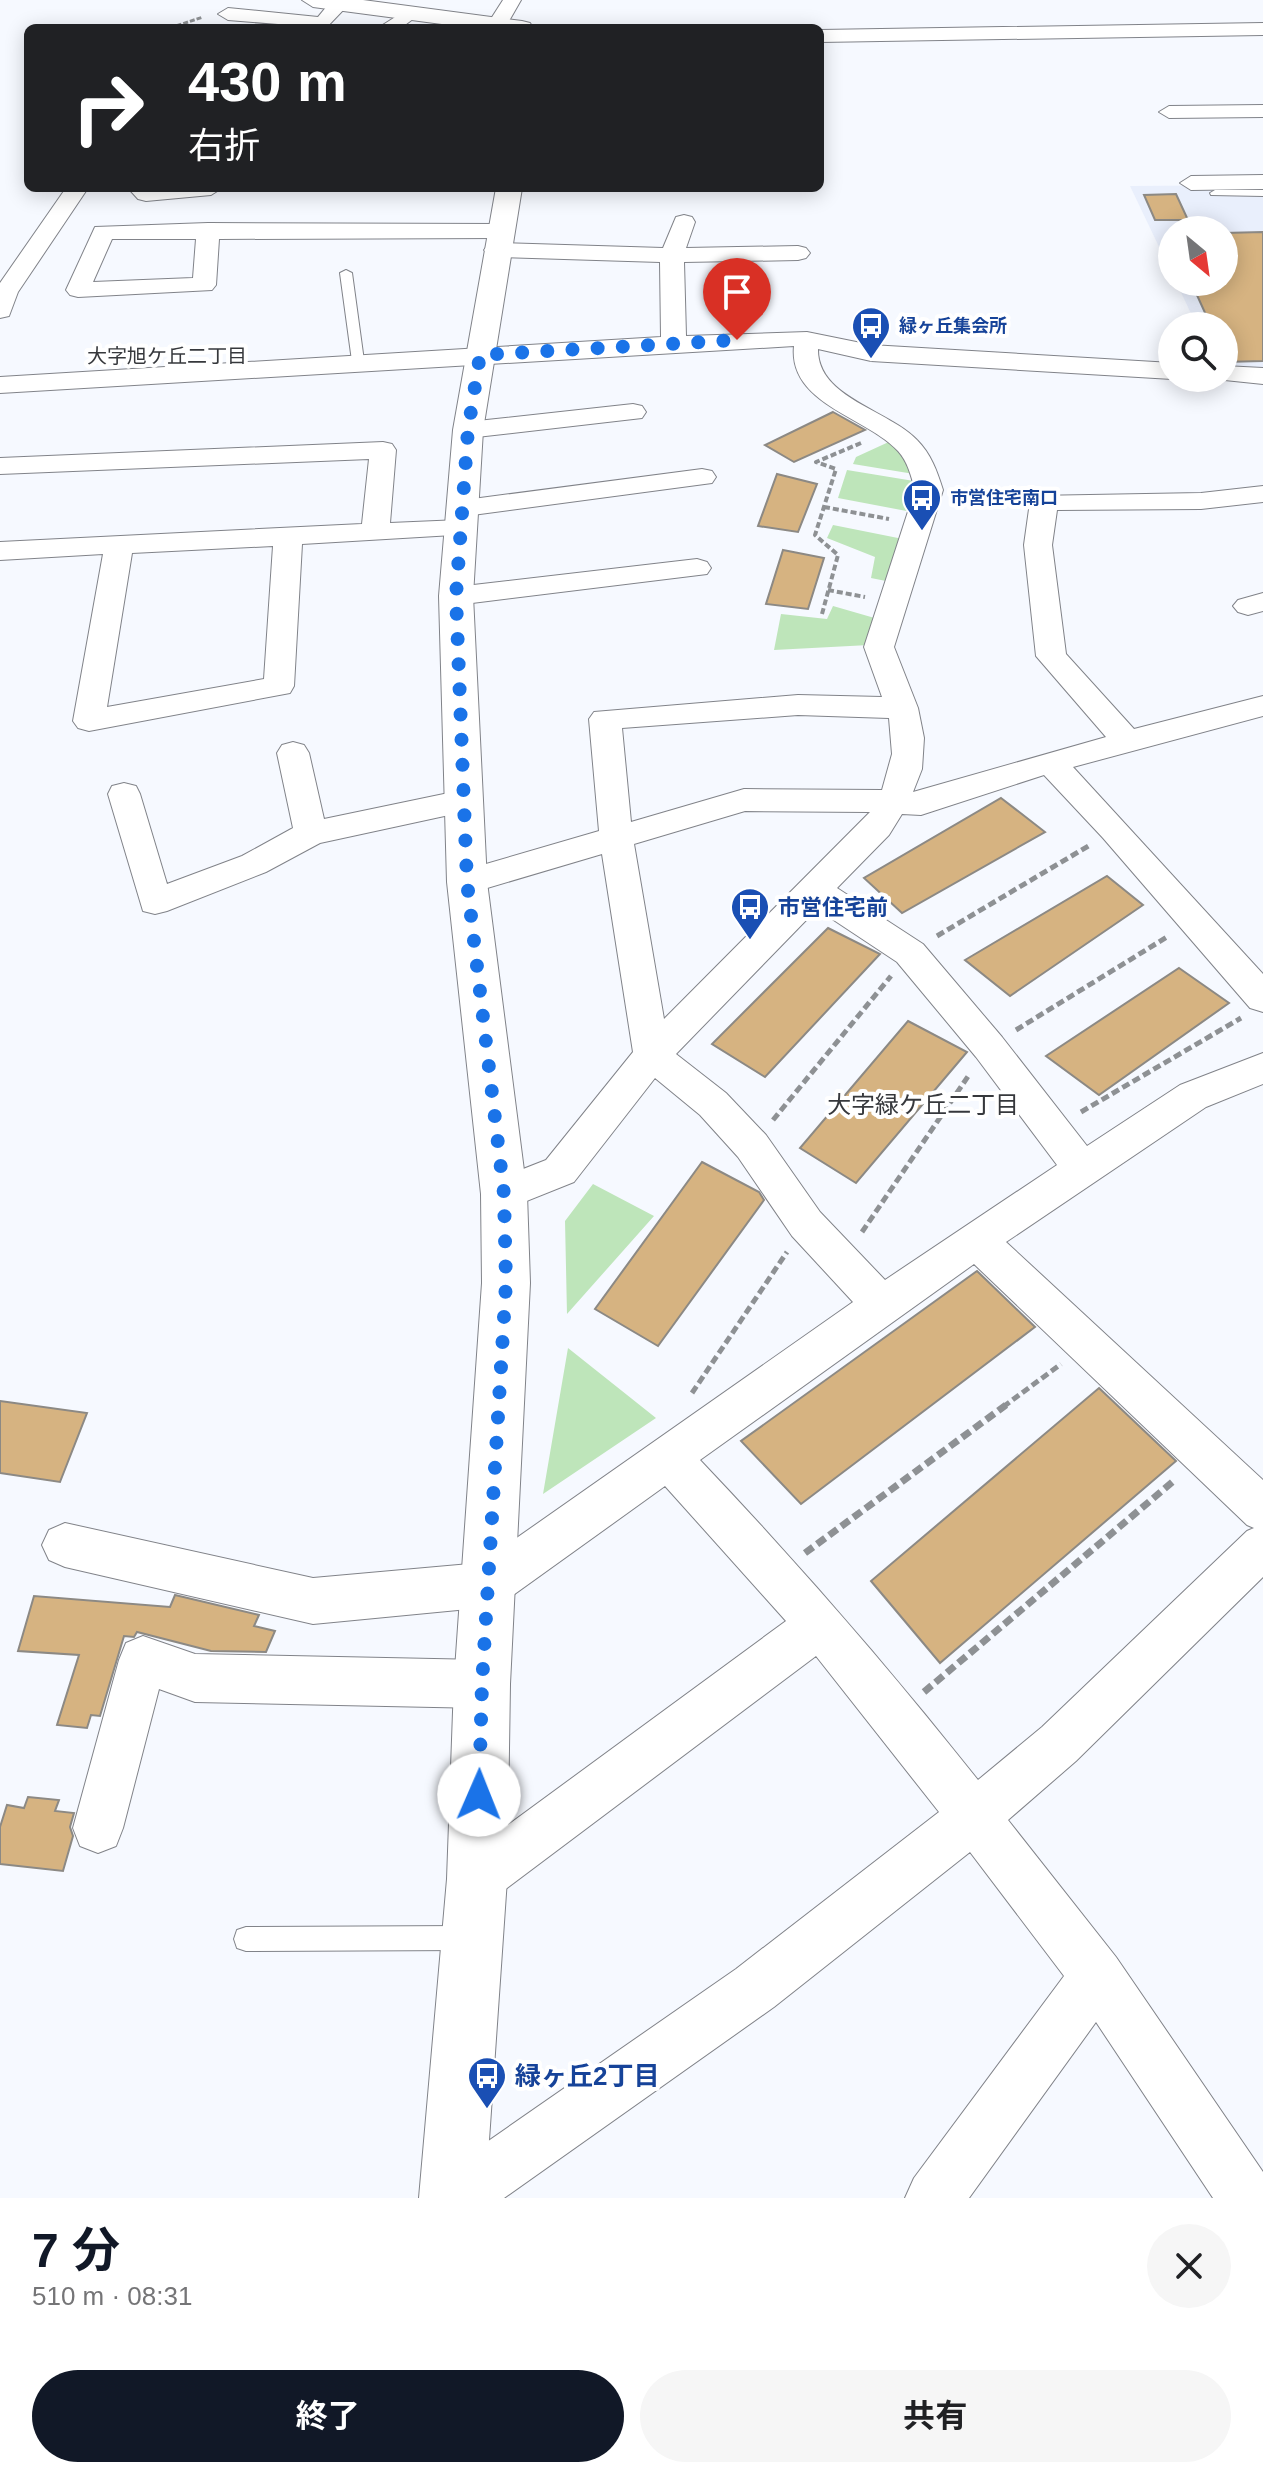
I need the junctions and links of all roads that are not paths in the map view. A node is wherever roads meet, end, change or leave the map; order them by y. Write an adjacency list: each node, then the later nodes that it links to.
1 (314, 0): 3 (street)
2 (512, 0): 8 (street)
3 (339, 4): 4 (street); 5 (street)
4 (411, 13): 6 (street); 7 (street)
5 (228, 14)
6 (394, 24)
7 (490, 24)
8 (498, 24)
9 (1263, 29): 10 (street)
10 (824, 36)
11 (1263, 111): 12 (street)
12 (1169, 112)
13 (1263, 182): 14 (street)
14 (1191, 183)
15 (74, 192): 27 (street)
16 (144, 192): 17 (street)
17 (168, 192)
18 (508, 192): 23 (street)
19 (1215, 193): 20 (lane)
20 (1263, 193)
21 (684, 222): 25 (street)
22 (208, 230): 22 (street); 23 (street)
23 (498, 241): 25 (street); 30 (street)
24 (798, 253): 25 (street)
25 (672, 255): 29 (street)
26 (346, 273): 31 (lane)
27 (0, 311)
28 (807, 339): 29 (street); 32 (street); 49 (street)
29 (674, 344): 30 (street)
30 (480, 355): 31 (street); 37 (street)
31 (358, 361): 35 (street)
32 (1158, 370)
33 (1238, 375): 34 (street)
34 (1263, 376)
35 (0, 385)
36 (633, 412): 37 (street)
37 (468, 430): 41 (street)
38 (0, 466): 42 (street)
39 (702, 477): 41 (street)
40 (1263, 494): 50 (street)
41 (462, 518): 42 (street); 47 (street)
42 (375, 532): 43 (street)
43 (288, 537): 44 (street); 44 (street)
44 (119, 545): 45 (street)
45 (0, 551)
46 (697, 568): 47 (street)
47 (456, 596): 54 (street)
48 (1263, 706): 50 (street)
49 (902, 708): 55 (street); 57 (street)
50 (1128, 742): 52 (street)
51 (293, 753): 56 (street)
52 (1050, 762): 55 (street); 60 (street)
53 (124, 794): 56 (street)
54 (463, 801): 56 (street); 58 (street)
55 (894, 802): 57 (street); 59 (street)
56 (311, 833)
57 (616, 837): 58 (street); 61 (street)
58 (467, 882): 64 (street)
59 (814, 890): 61 (street); 63 (street)
60 (1256, 1005)
61 (652, 1055): 64 (street); 66 (street)
62 (1263, 1068): 63 (street)
63 (1082, 1169): 65 (street)
64 (504, 1194): 71 (street)
65 (977, 1241): 66 (street); 68 (street)
66 (882, 1305): 67 (street)
67 (668, 1458): 71 (street); 72 (street)
68 (1263, 1510)
69 (65, 1545): 71 (street)
70 (1263, 1546): 74 (street)
71 (489, 1585): 73 (street)
72 (819, 1625): 74 (street); 76 (street)
73 (482, 1684): 75 (street); 76 (street)
74 (972, 1818): 79 (street); 80 (street)
75 (98, 1828)
76 (477, 1879): 77 (street)
77 (472, 1938): 78 (lane); 80 (street)
78 (246, 1939)
79 (1097, 1976): 81 (street); 82 (street)
80 (454, 2198)
81 (934, 2198)
82 (1247, 2198)

